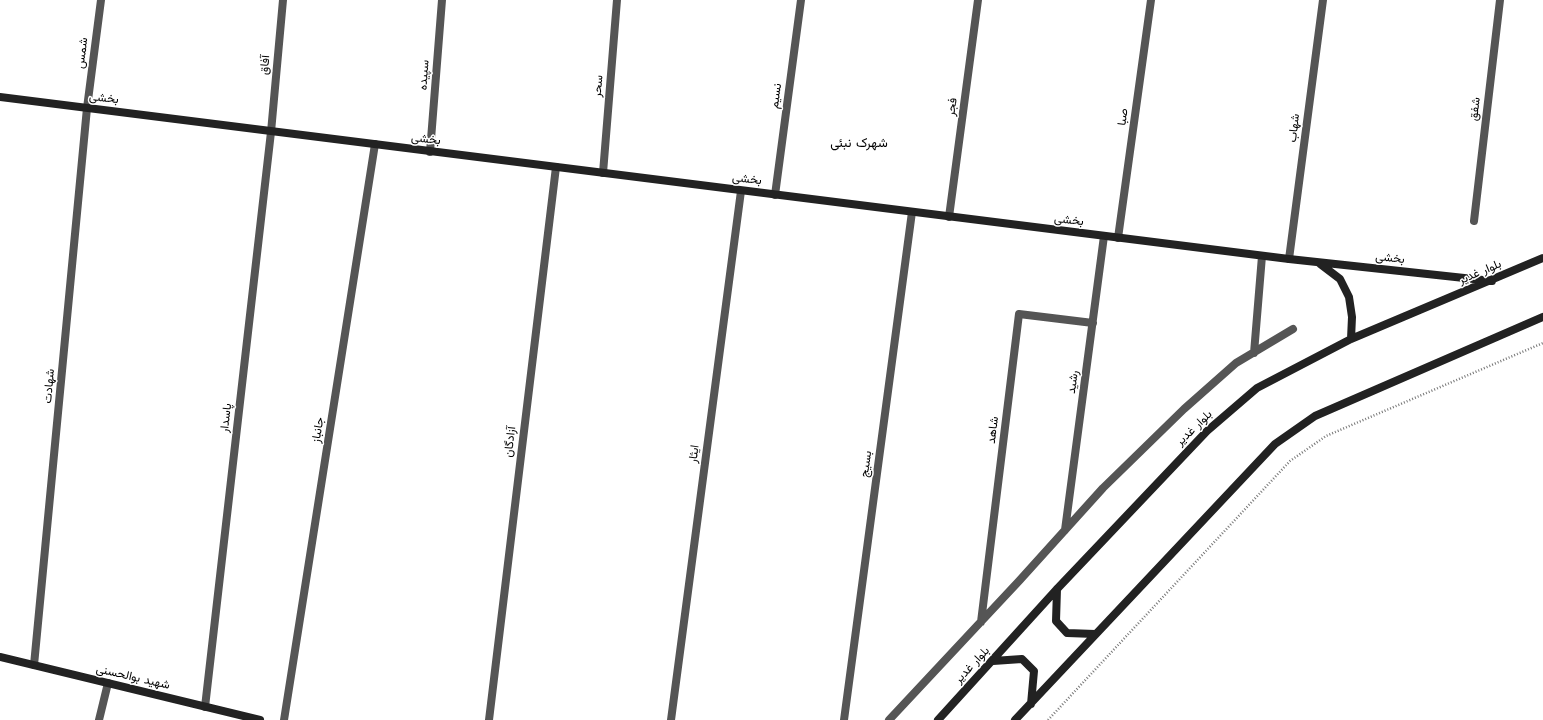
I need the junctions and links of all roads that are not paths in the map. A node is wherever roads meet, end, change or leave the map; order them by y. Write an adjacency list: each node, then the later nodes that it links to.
1 (100, 0): 11 (street, شمس)
2 (283, 0): 12 (street, آفاق)
3 (442, 0): 14 (street, سپیده)
4 (617, 0): 16 (street, سحر)
5 (801, 0): 18 (street, نسیم)
6 (978, 0): 20 (street, فجر)
7 (1151, 0): 23 (street, صبا)
8 (1323, 0): 26 (street, شهاب)
9 (1500, 0): 21 (street, شفق)
10 (0, 97): 11 (street, بخشی)
11 (87, 108): 12 (street, بخشی); 40 (street, شهادت)
12 (271, 132): 13 (street, بخشی); 43 (street, پاسدار)
13 (375, 144): 14 (street, بخشی); 46 (street, جانباز)
14 (430, 152): 15 (street, بخشی)
15 (556, 167): 16 (street, بخشی); 47 (street, آزادگان)
16 (603, 173): 17 (street, بخشی)
17 (741, 191): 18 (street, بخشی); 48 (street, ایثار)
18 (775, 195): 19 (street, بخشی)
19 (912, 212): 20 (street, بخشی); 49 (street, بسیج)
20 (949, 217): 22 (street, بخشی)
21 (1474, 221)
22 (1104, 236): 23 (street, بخشی); 30 (street, رشید)
23 (1118, 238): 24 (street, بخشی)
24 (1262, 256): 26 (street, بخشی); 33 (street)
25 (1543, 258): 28 (street, بلوار غدیر)
26 (1289, 259): 27 (street, بخشی)
27 (1318, 263): 28 (street, بخشی); 32 (street)
28 (1492, 281): 32 (street, بلوار غدیر)
29 (1543, 317): 37 (street)
30 (1093, 323): 34 (street, رشید); 36 (street, شاهد)
31 (1293, 329): 33 (street)
32 (1351, 339): 35 (street, بلوار غدیر)
33 (1254, 353): 34 (street)
34 (1065, 530): 36 (street)
35 (1057, 589): 37 (street); 39 (street, بلوار غدیر)
36 (981, 622): 50 (street)
37 (1095, 634): 42 (street)
38 (0, 657): 40 (street, شهید بوالحسنی)
39 (993, 661): 42 (street); 51 (street, بلوار غدیر)
40 (34, 665): 41 (street, شهید بوالحسنی)
41 (108, 683): 43 (street, شهید بوالحسنی); 44 (street)
42 (1031, 704): 52 (street)
43 (205, 706): 45 (street, شهید بوالحسنی)
44 (99, 720)
45 (260, 720)
46 (284, 720)
47 (489, 720)
48 (671, 720)
49 (844, 720)
50 (889, 720)
51 (938, 720)
52 (1015, 720)

